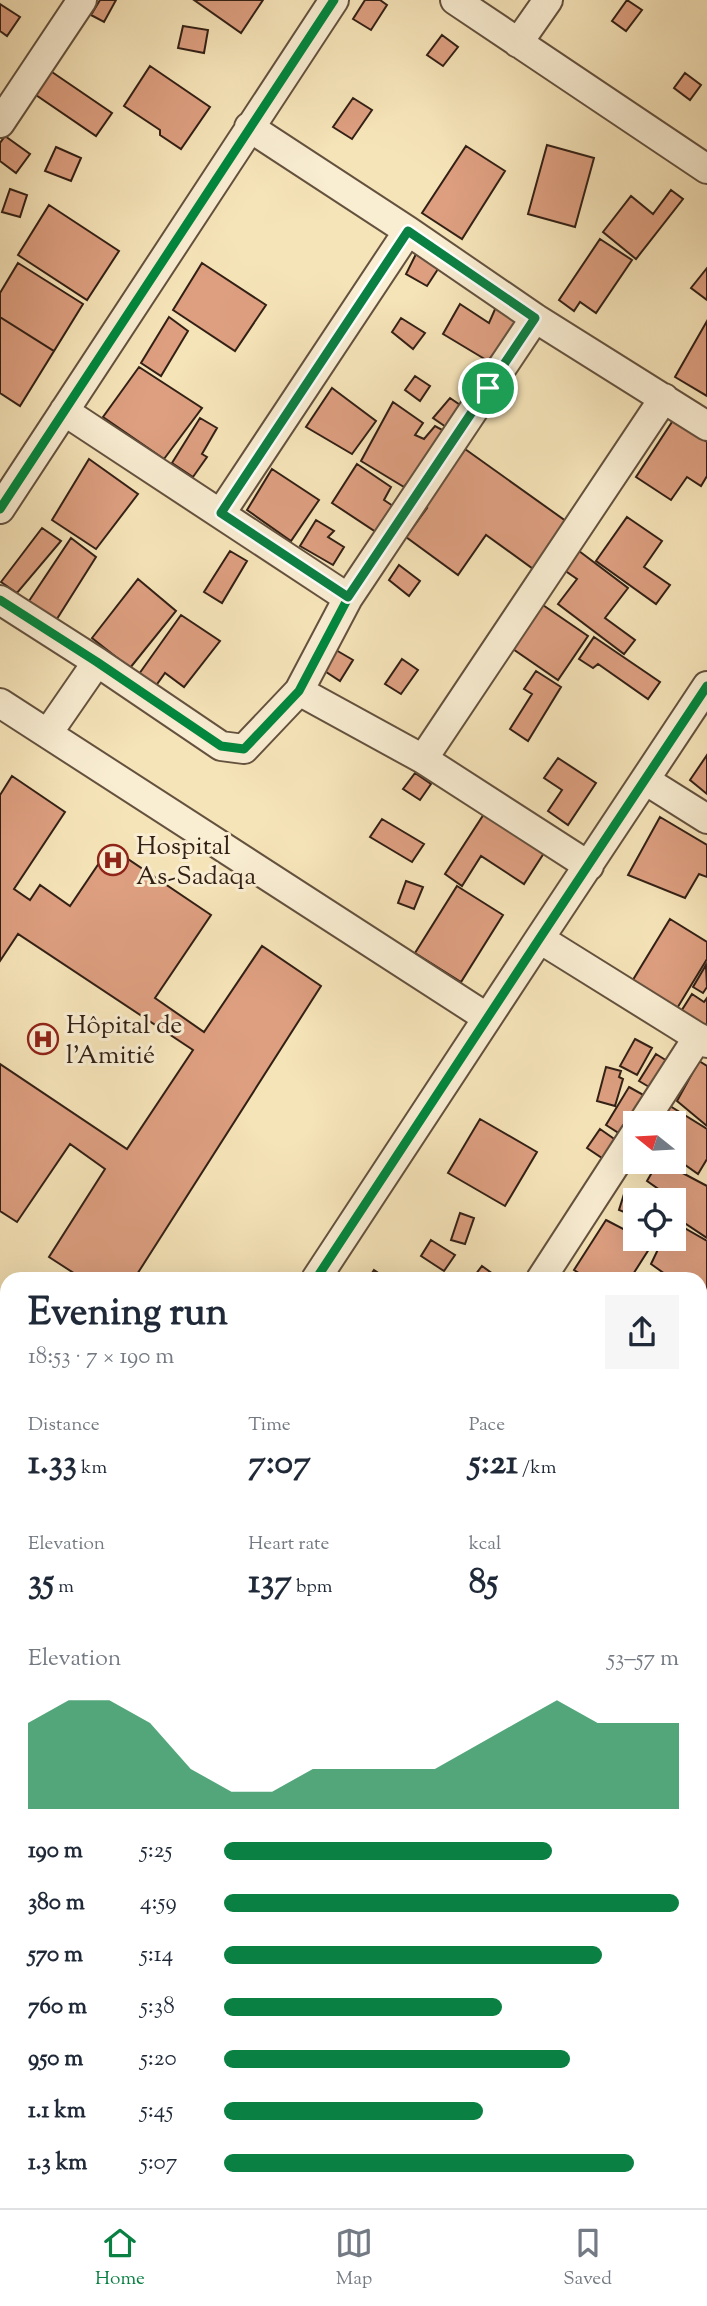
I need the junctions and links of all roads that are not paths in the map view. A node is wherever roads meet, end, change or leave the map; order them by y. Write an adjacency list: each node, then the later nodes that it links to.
1 (82, 0): 6 (street)
2 (334, 0): 7 (street)
3 (455, 0): 5 (street)
4 (548, 0): 5 (street)
5 (518, 43): 8 (street)
6 (3, 110)
7 (249, 127): 9 (street); 12 (street)
8 (707, 169)
9 (408, 231): 10 (street); 15 (street)
10 (535, 318): 11 (street); 16 (street)
11 (664, 398): 13 (street); 23 (street)
12 (64, 411): 14 (street); 15 (street)
13 (707, 426)
14 (0, 509)
15 (221, 513): 16 (street)
16 (348, 597): 20 (street)
17 (0, 600): 18 (street)
18 (97, 662): 20 (street); 22 (street)
19 (707, 686): 24 (street)
20 (299, 691): 23 (street)
21 (0, 703): 22 (street)
22 (48, 733): 28 (street)
23 (423, 759): 26 (street)
24 (645, 780): 25 (street); 26 (street)
25 (707, 819)
26 (589, 866): 27 (street)
27 (540, 939): 28 (street); 29 (street)
28 (486, 1017): 32 (street)
29 (702, 1040): 30 (street)
30 (651, 1111)
31 (623, 1153): 33 (street)
32 (321, 1272)
33 (546, 1272)

